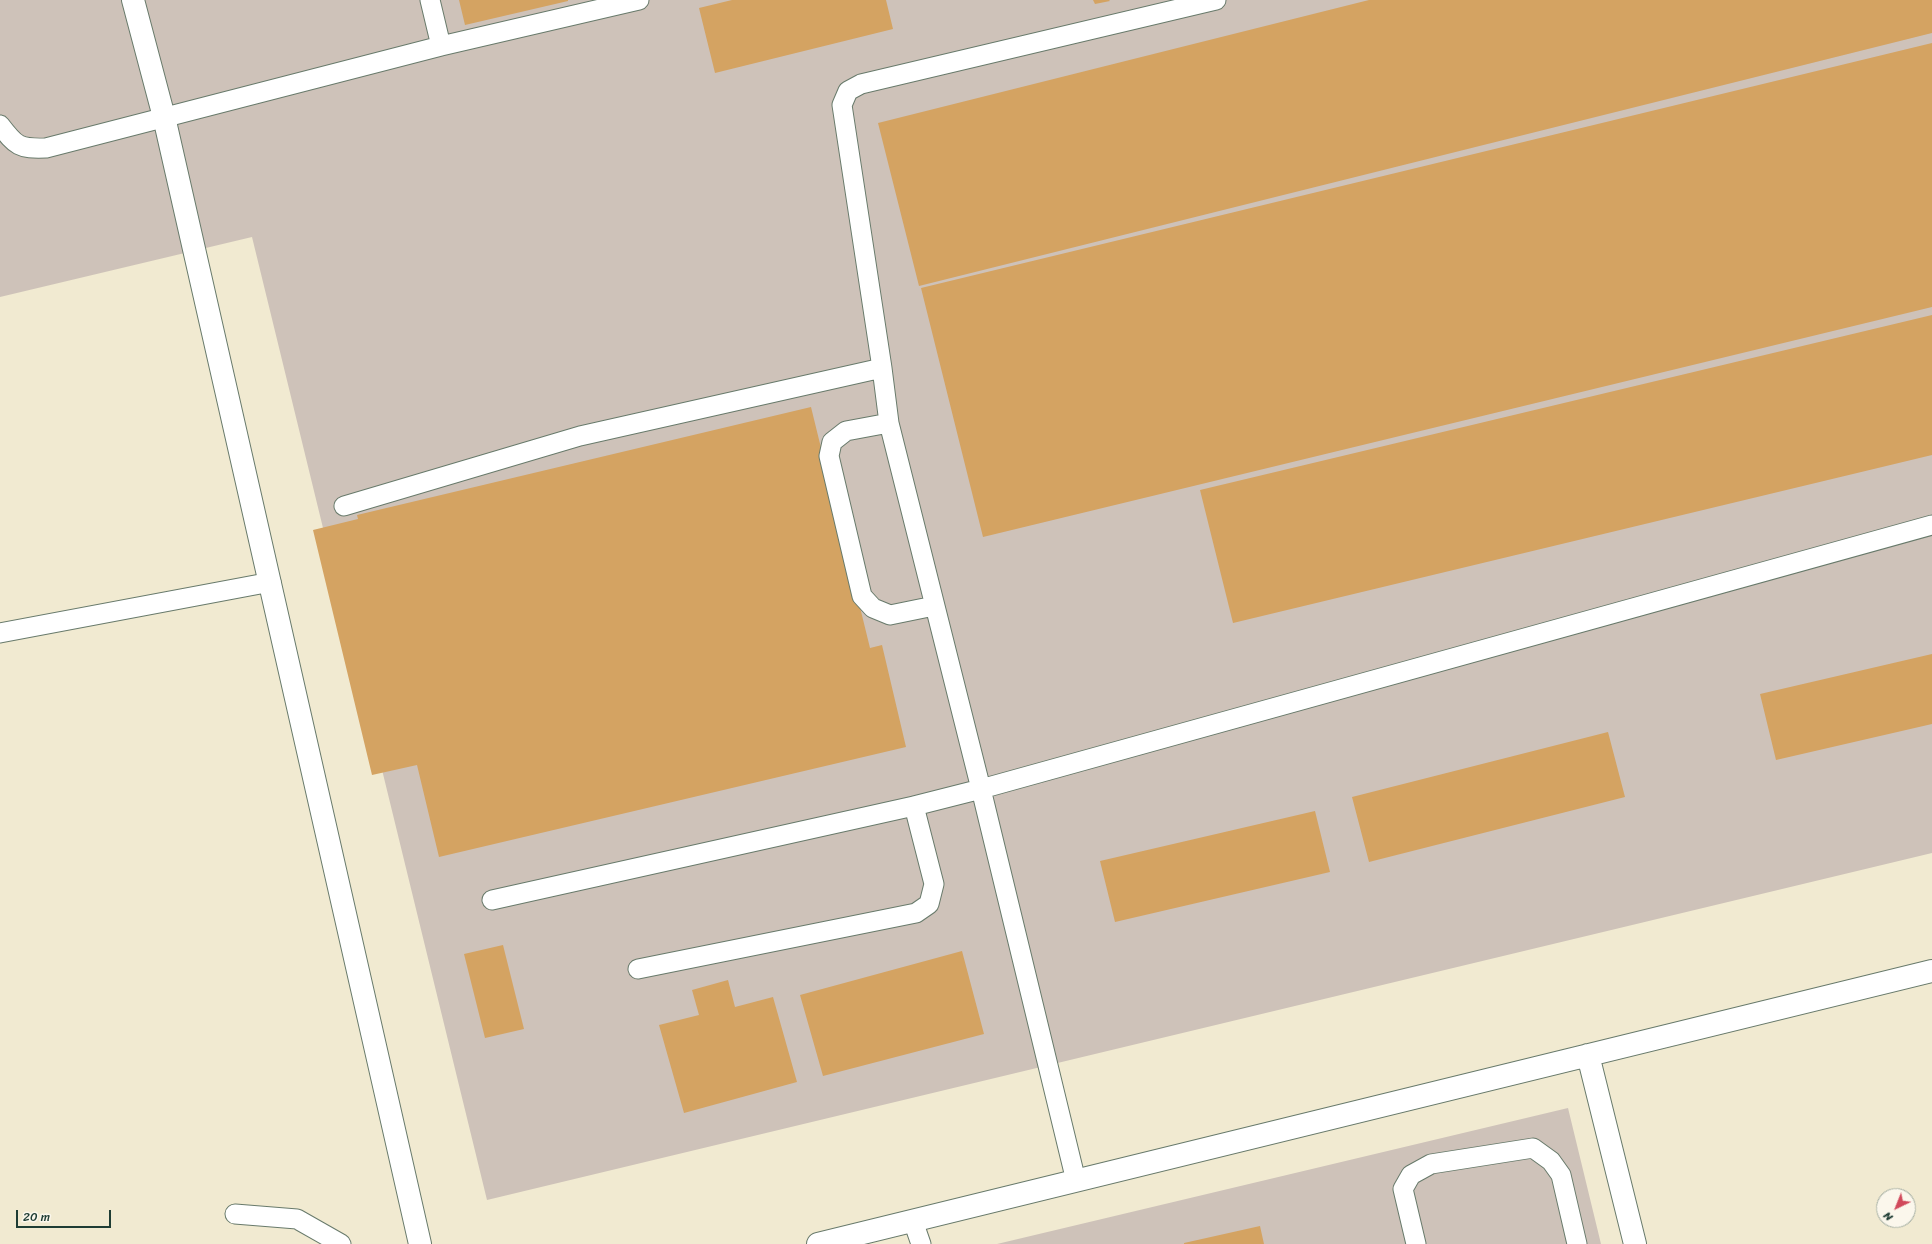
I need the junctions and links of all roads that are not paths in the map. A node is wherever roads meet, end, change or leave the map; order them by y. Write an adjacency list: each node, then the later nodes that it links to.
1 (133, 0): 6 (street)
2 (430, 0): 5 (lane)
3 (639, 0): 5 (lane)
4 (1216, 0): 8 (lane)
5 (441, 46): 6 (lane)
6 (164, 117): 7 (lane); 12 (street)
7 (0, 125)
8 (882, 368): 9 (lane); 10 (lane)
9 (889, 423): 13 (lane); 13 (lane)
10 (344, 506)
11 (1932, 525): 15 (lane)
12 (271, 582): 14 (lane); 25 (street)
13 (934, 606): 15 (lane)
14 (0, 633)
15 (981, 790): 16 (lane); 21 (lane)
16 (914, 806): 17 (lane); 18 (lane)
17 (492, 900)
18 (638, 969)
19 (1932, 971): 20 (street)
20 (1588, 1055): 21 (street); 30 (street)
21 (1076, 1181): 23 (street)
22 (235, 1214): 24 (lane)
23 (913, 1221): 26 (street); 27 (lane)
24 (341, 1244)
25 (420, 1244)
26 (818, 1244)
27 (921, 1244)
28 (1416, 1244): 29 (lane)
29 (1577, 1244)
30 (1635, 1244)

